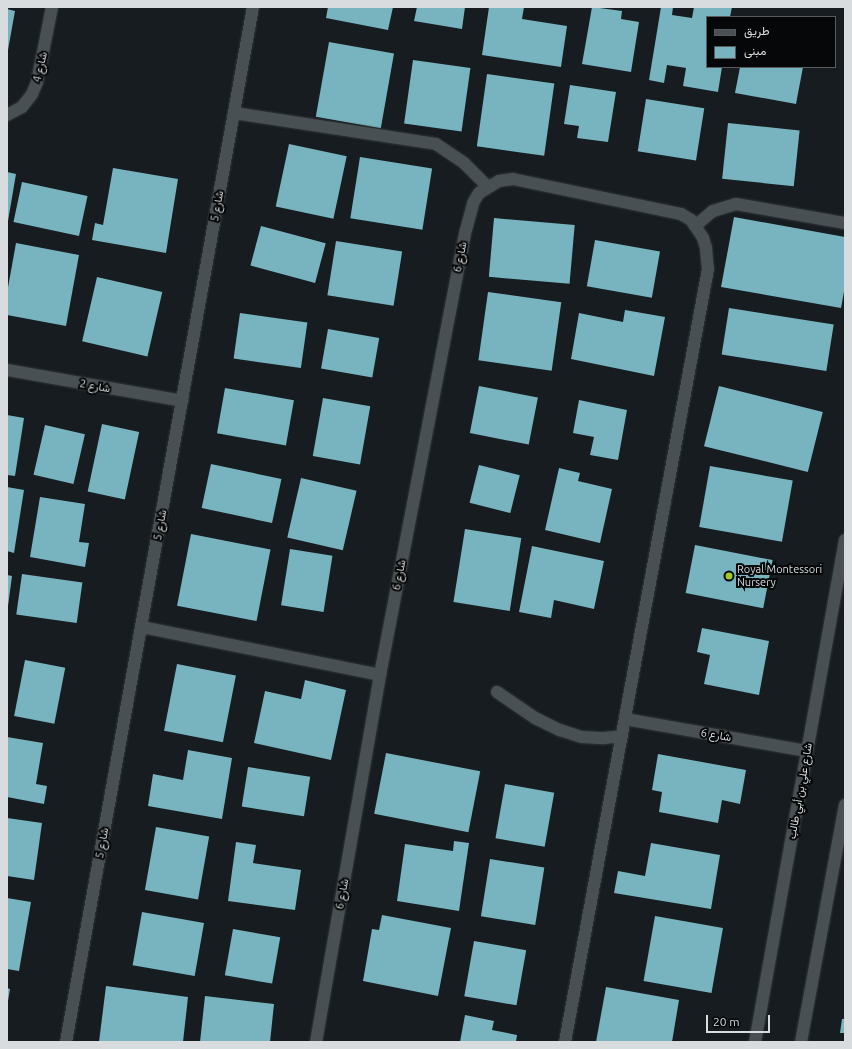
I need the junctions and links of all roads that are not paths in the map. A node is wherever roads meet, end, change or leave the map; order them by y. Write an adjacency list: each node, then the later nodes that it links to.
1 (52, 7): 4 (street, شارع 4)
2 (253, 7): 3 (street, شارع 5)
3 (234, 113): 5 (street); 9 (street, شارع 5)
4 (7, 115)
5 (488, 187): 7 (street, شارع 6); 12 (street, شارع 6)
6 (845, 223): 7 (street)
7 (695, 226): 14 (street, شارع 6)
8 (7, 370): 9 (street, شارع 2)
9 (182, 401): 11 (street, شارع 5)
10 (845, 540): 16 (street, شارع علي بن أبي طالب)
11 (142, 626): 12 (street); 19 (street, شارع 5)
12 (380, 675): 20 (street, شارع 6)
13 (497, 692): 15 (street)
14 (625, 719): 15 (street, شارع 6); 16 (street, شارع 6)
15 (622, 736): 21 (street, شارع 6)
16 (807, 751): 22 (street, شارع علي بن أبي طالب)
17 (845, 805): 18 (street)
18 (843, 832): 23 (street)
19 (66, 1042)
20 (316, 1042)
21 (565, 1042)
22 (755, 1042)
23 (801, 1042)

